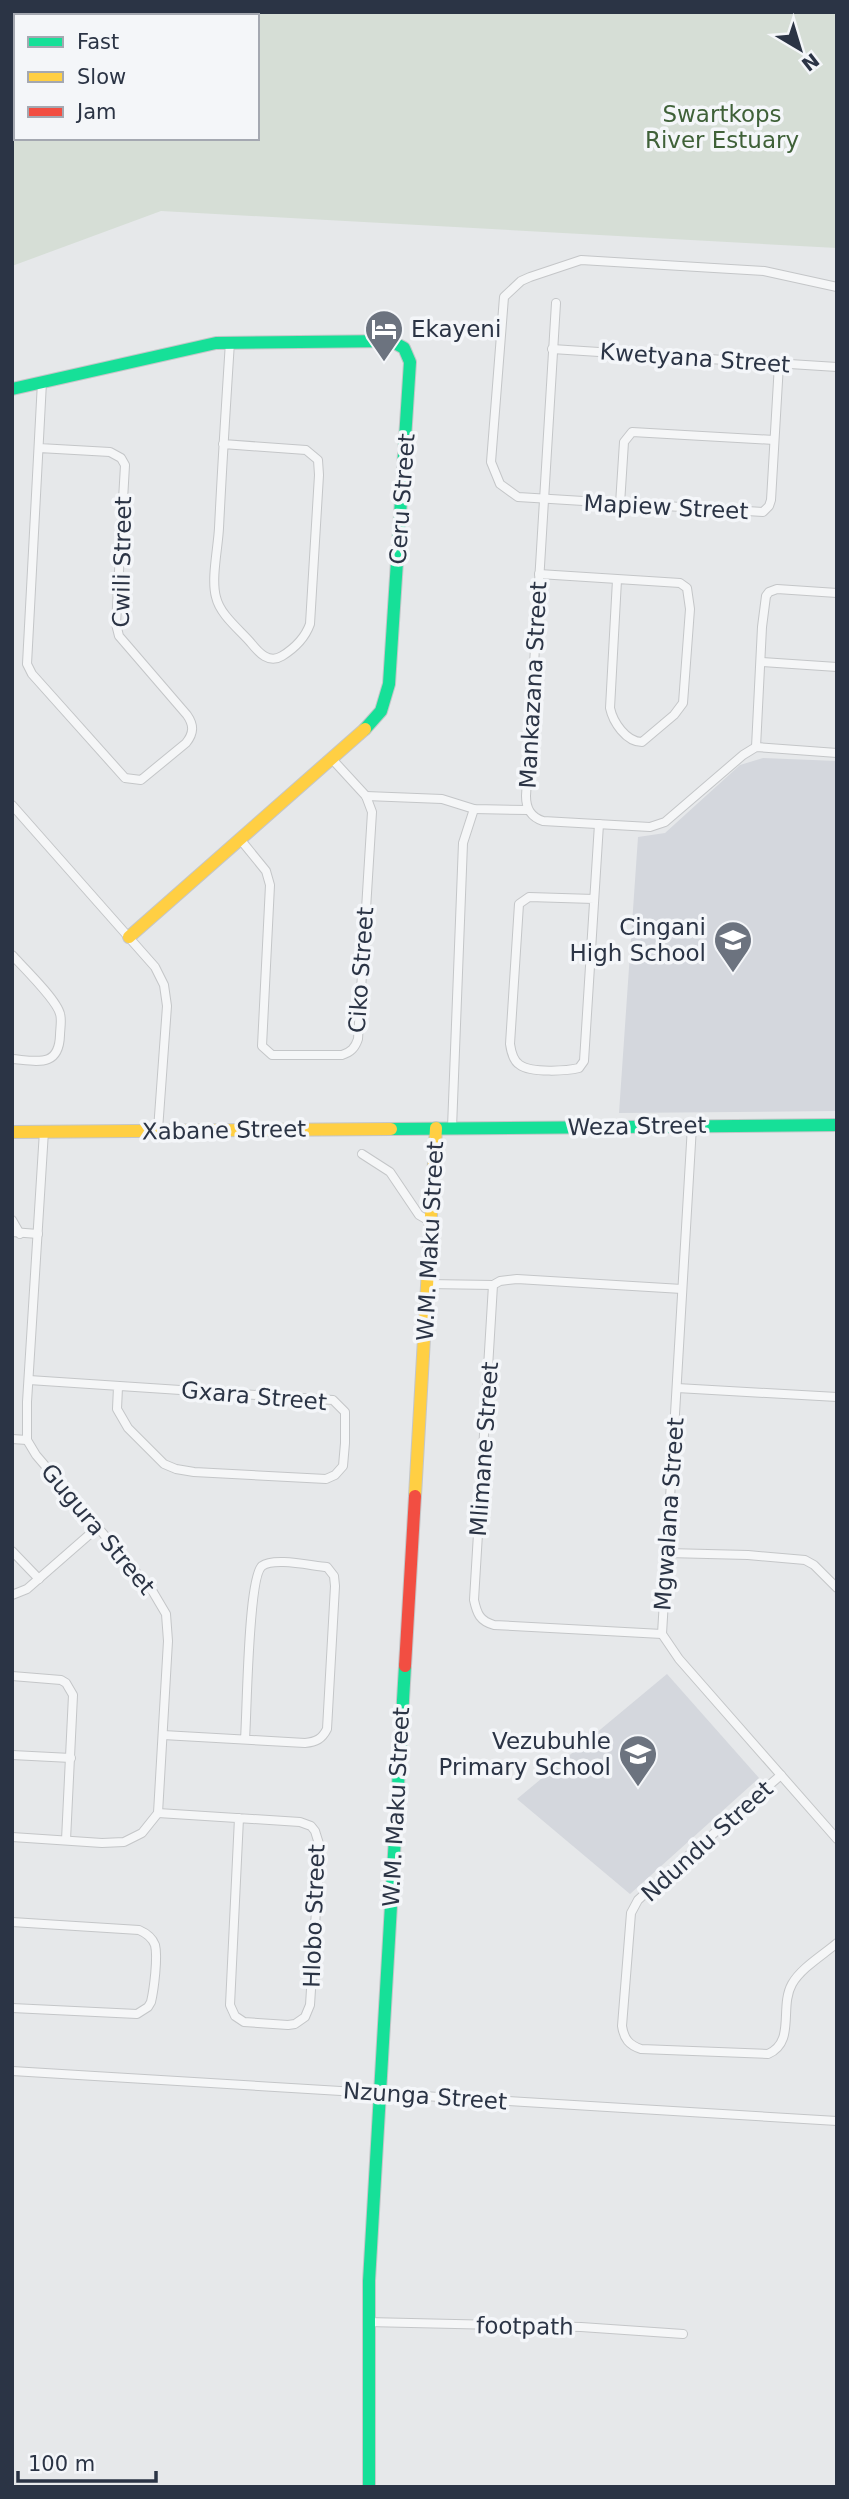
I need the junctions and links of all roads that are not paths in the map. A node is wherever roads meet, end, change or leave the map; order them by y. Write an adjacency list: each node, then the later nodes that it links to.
1 (837, 288): 12 (street, Mapiew Street)
2 (556, 303): 4 (street, Mankazana Street)
3 (230, 342): 7 (street, Ceru Street); 10 (street); 21 (street, Ceru Street)
4 (552, 349): 5 (street, Kwetyana Street); 12 (street, Mankazana Street)
5 (779, 364): 6 (street, Kwetyana Street); 9 (street, Mapiew Street)
6 (837, 367)
7 (42, 382): 8 (street, Ceru Street); 11 (street, Cwili Street)
8 (12, 390)
9 (774, 440): 13 (street); 13 (street, Mapiew Street)
10 (223, 444): 10 (street)
11 (39, 448): 11 (street, Cwili Street)
12 (544, 500): 13 (street, Mapiew Street); 14 (street, Mankazana Street)
13 (620, 504)
14 (539, 574): 15 (street); 25 (street, Mankazana Street)
15 (617, 580): 15 (street)
16 (837, 593): 17 (street)
17 (762, 662): 18 (street); 19 (street)
18 (837, 667)
19 (756, 747): 20 (street); 26 (street, Mankazana Street)
20 (837, 753)
21 (332, 759): 22 (street); 27 (street, Ceru Street)
22 (366, 796): 24 (street); 27 (street, Ciko Street)
23 (12, 805): 29 (street)
24 (474, 809): 25 (street); 35 (street)
25 (528, 810): 26 (street, Mankazana Street)
26 (599, 824): 28 (street)
27 (240, 839): 29 (street, Ceru Street)
28 (594, 899): 28 (street)
29 (129, 937): 36 (street)
30 (12, 955): 31 (street)
31 (12, 1059)
32 (837, 1125): 33 (street, Weza Street)
33 (692, 1126): 35 (street, Weza Street); 46 (street, Mgwalana Street)
34 (436, 1128): 35 (street, Weza Street); 36 (street, Xabane Street); 41 (street, W.M. Maku Street)
35 (452, 1128)
36 (158, 1130): 37 (street, Xabane Street)
37 (44, 1131): 38 (street, Xabane Street); 43 (street, Gugura Street)
38 (12, 1132)
39 (362, 1153): 41 (street)
40 (12, 1220): 42 (street)
41 (431, 1222): 44 (street, W.M. Maku Street)
42 (18, 1233): 43 (street)
43 (38, 1234): 47 (street, Gugura Street)
44 (428, 1284): 45 (street); 75 (street, W.M. Maku Street)
45 (493, 1285): 46 (street); 59 (street, Mlimane Street)
46 (682, 1289): 49 (street, Mgwalana Street)
47 (29, 1380): 48 (street, Gxara Street); 52 (street, Gugura Street)
48 (118, 1387): 48 (street, Gxara Street)
49 (677, 1388): 50 (street); 55 (street, Mgwalana Street)
50 (837, 1398)
51 (12, 1439): 52 (street)
52 (27, 1440): 53 (street, Gugura Street)
53 (97, 1527): 56 (street); 61 (street, Gugura Street)
54 (12, 1551): 56 (street)
55 (667, 1553): 57 (street); 59 (street, Mgwalana Street)
56 (39, 1579): 58 (street)
57 (837, 1588)
58 (12, 1595)
59 (662, 1634): 65 (street, Mgwalana Street)
60 (12, 1676): 64 (street)
61 (163, 1735): 62 (street); 66 (street, Gugura Street)
62 (245, 1739): 62 (street)
63 (12, 1755): 64 (street)
64 (71, 1758): 70 (street)
65 (781, 1775): 69 (street, Mgwalana Street); 72 (street, Ndundu Street)
66 (158, 1813): 67 (street, Hlobo Street); 70 (street)
67 (239, 1818): 67 (street, Hlobo Street)
68 (12, 1837): 70 (street)
69 (837, 1839)
70 (66, 1840)
71 (12, 1922): 73 (street)
72 (837, 1943)
73 (12, 2008)
74 (12, 2071): 75 (street, Nzunga Street)
75 (380, 2093): 76 (street, Nzunga Street); 77 (street, W.M. Maku Street)
76 (837, 2121)
77 (368, 2322): 78 (street, footpath); 79 (street, W.M. Maku Street)
78 (683, 2334)
79 (369, 2487)

